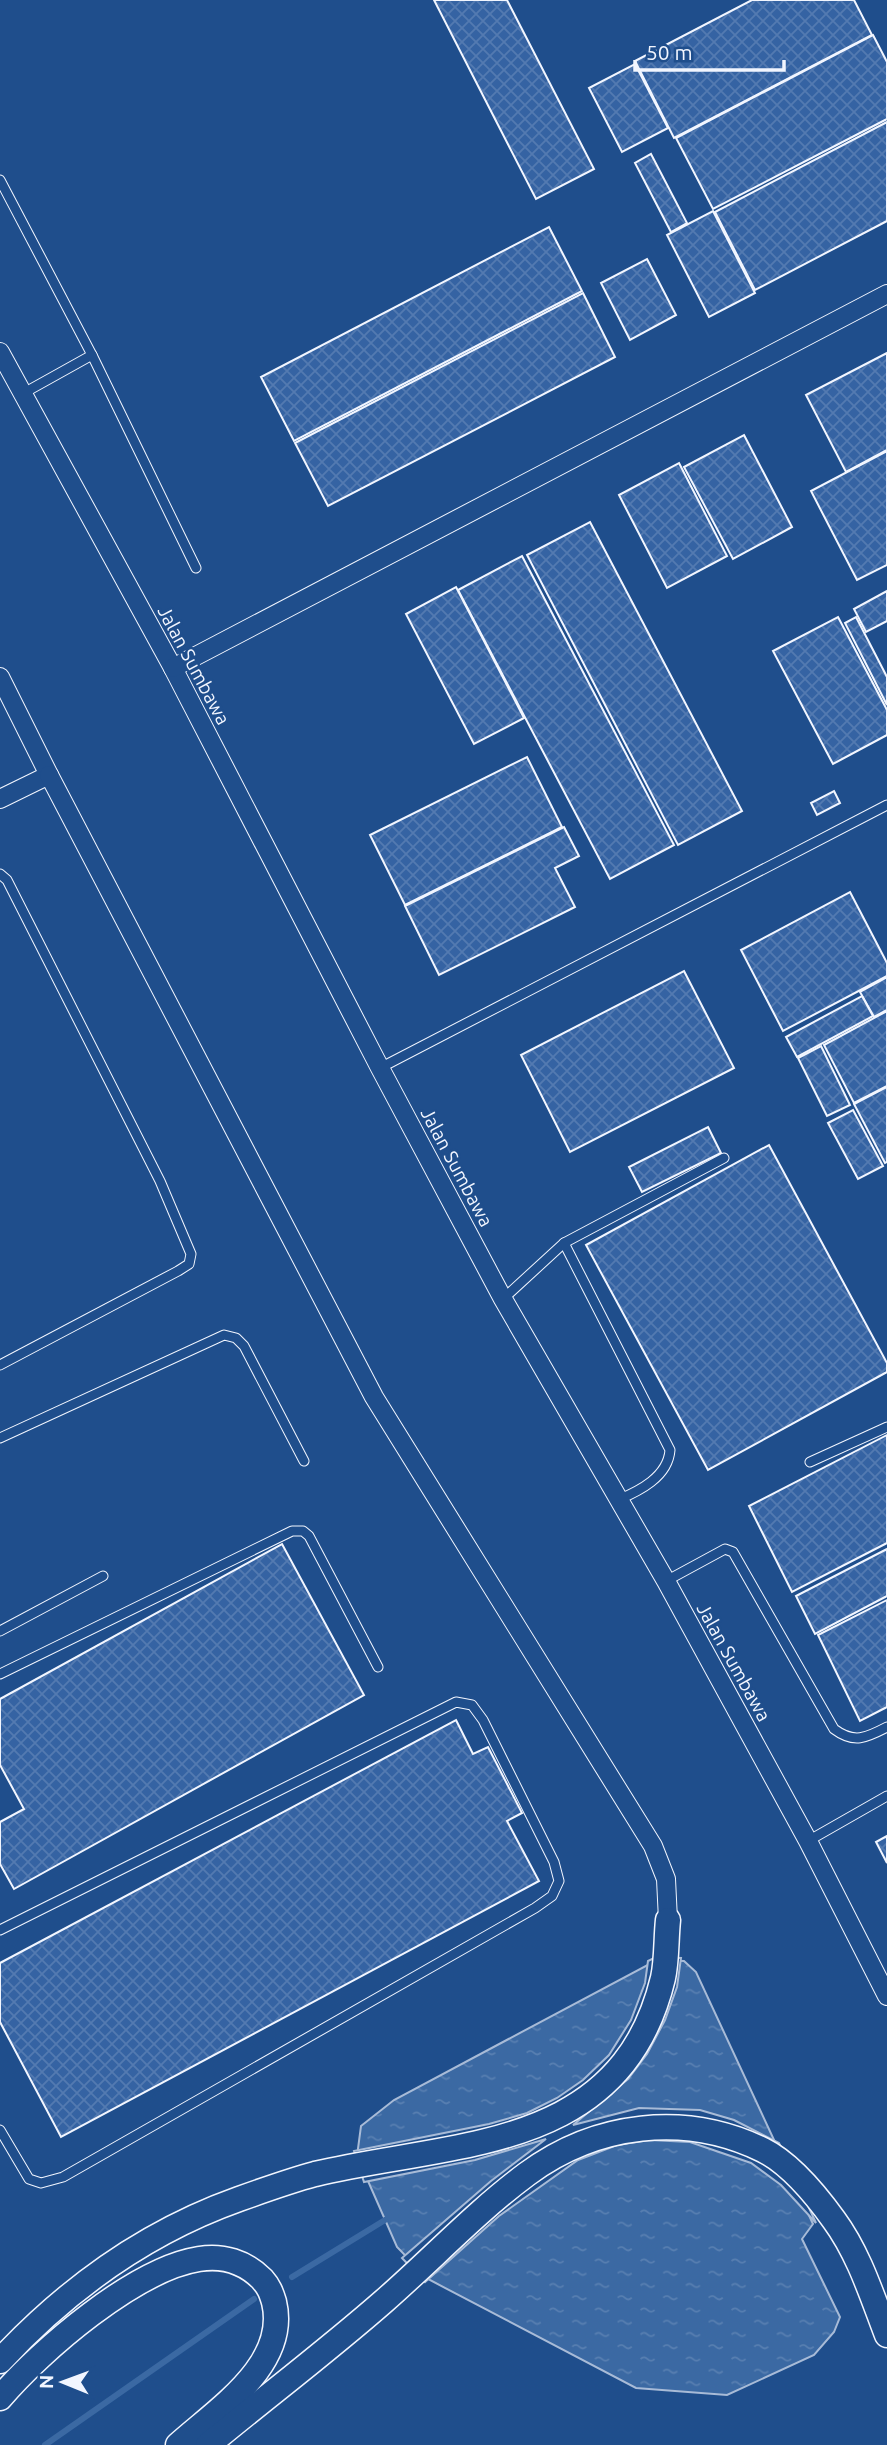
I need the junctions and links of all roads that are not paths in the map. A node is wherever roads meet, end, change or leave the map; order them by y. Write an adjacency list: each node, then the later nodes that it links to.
1 (0, 180): 4 (lane)
2 (887, 293): 7 (street)
3 (0, 352): 5 (street, Jalan Sumbawa)
4 (92, 355): 5 (lane); 6 (lane)
5 (29, 389): 7 (street, Jalan Sumbawa)
6 (196, 568)
7 (173, 668): 13 (street, Jalan Sumbawa)
8 (0, 677): 9 (street)
9 (49, 775): 10 (street); 31 (street)
10 (0, 800)
11 (887, 806): 13 (lane)
12 (0, 874): 17 (lane)
13 (380, 1068): 16 (street, Jalan Sumbawa)
14 (724, 1158): 15 (lane)
15 (564, 1242): 16 (lane); 22 (lane)
16 (503, 1298): 22 (street, Jalan Sumbawa)
17 (0, 1365)
18 (887, 1427): 21 (lane)
19 (0, 1438): 20 (lane)
20 (304, 1461)
21 (810, 1462)
22 (625, 1497): 24 (street, Jalan Sumbawa)
23 (103, 1576): 25 (lane)
24 (673, 1577): 28 (lane); 30 (street, Jalan Sumbawa)
25 (0, 1631)
26 (378, 1667): 27 (lane)
27 (0, 1674)
28 (887, 1727)
29 (887, 1796): 30 (lane)
30 (808, 1841): 33 (street, Jalan Sumbawa)
31 (668, 1920): 36 (main road)
32 (0, 1930): 34 (lane)
33 (887, 1996)
34 (0, 2130)
35 (887, 2335): 39 (main road)
36 (0, 2361)
37 (0, 2398): 38 (main road)
38 (178, 2445)
39 (208, 2445)

